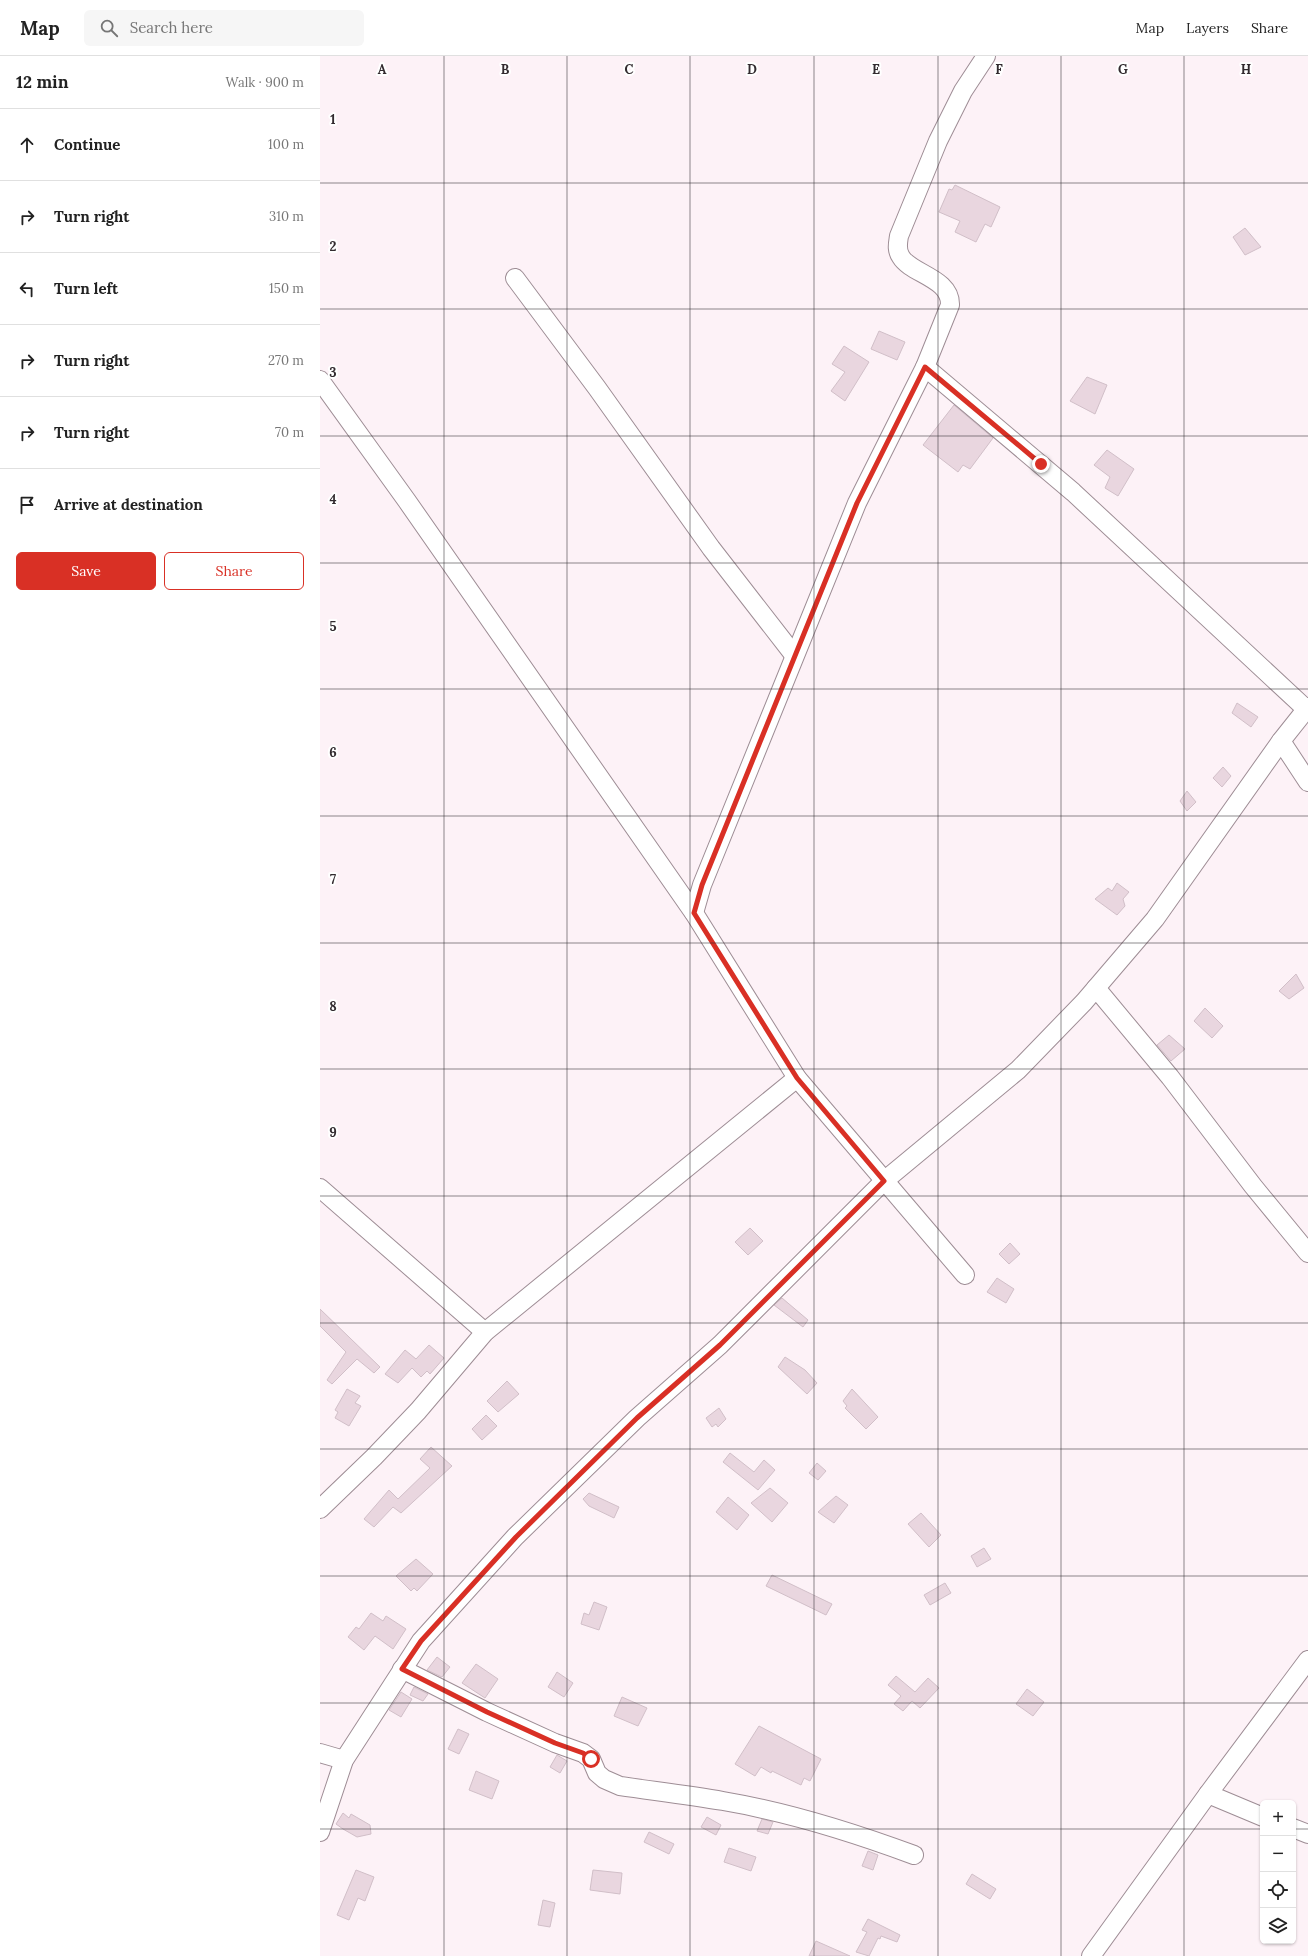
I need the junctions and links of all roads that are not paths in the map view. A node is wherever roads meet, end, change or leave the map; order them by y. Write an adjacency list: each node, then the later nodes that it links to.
1 (986, 56): 3 (street)
2 (515, 278): 5 (street)
3 (925, 367): 5 (street); 6 (street)
4 (320, 380): 9 (street)
5 (794, 655): 9 (street)
6 (1307, 708): 7 (street)
7 (1281, 741): 8 (street); 10 (street)
8 (1308, 782)
9 (694, 913): 11 (street)
10 (1096, 988): 12 (street); 14 (street)
11 (797, 1078): 12 (street); 16 (street)
12 (884, 1181): 15 (street); 19 (street)
13 (320, 1188): 16 (street)
14 (1308, 1253)
15 (965, 1275)
16 (485, 1332): 17 (street)
17 (320, 1508)
18 (1308, 1660): 22 (street)
19 (402, 1669): 21 (street); 27 (street)
20 (320, 1752): 21 (street)
21 (344, 1760): 25 (street)
22 (1208, 1794): 23 (street); 28 (street)
23 (1260, 1816)
24 (1296, 1829): 26 (street)
25 (320, 1832)
26 (1308, 1834)
27 (914, 1856)
28 (1091, 1956)

